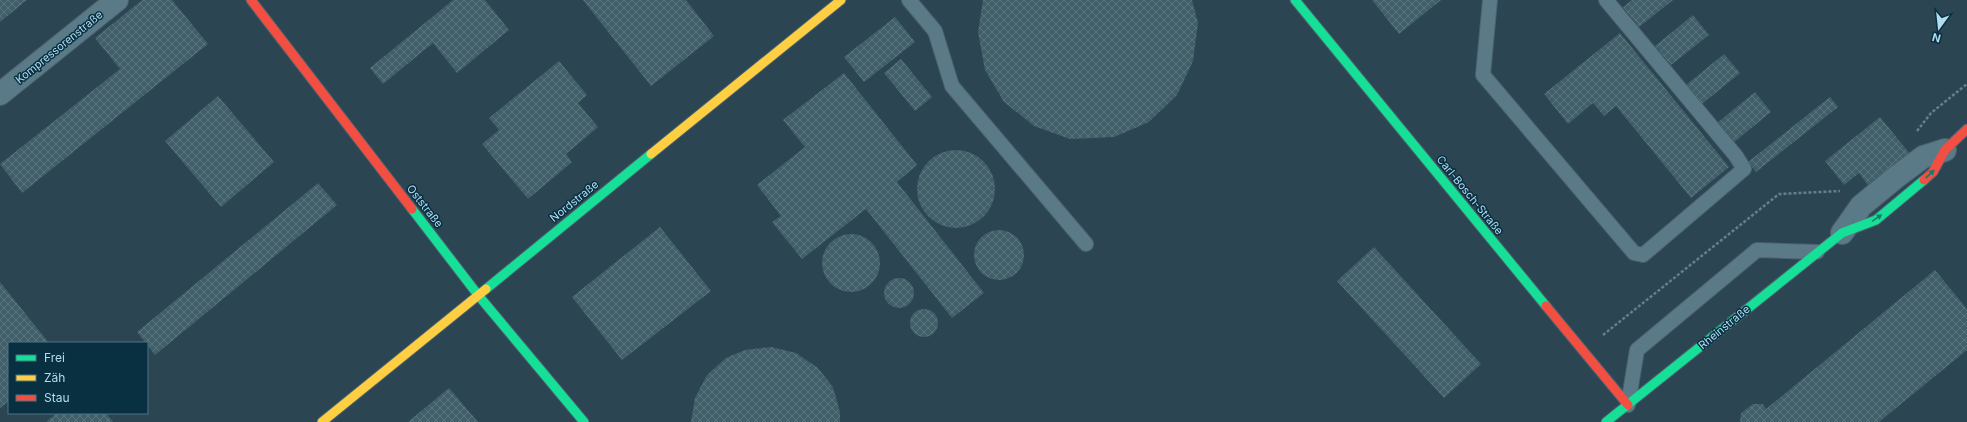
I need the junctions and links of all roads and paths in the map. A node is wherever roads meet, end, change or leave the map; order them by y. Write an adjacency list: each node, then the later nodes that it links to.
1 (117, 0): 9 (street, Kompressorenstraße)
2 (251, 0): 17 (street, Oststraße)
3 (842, 0): 17 (street, Nordstraße)
4 (909, 0): 15 (lane)
5 (1295, 0): 18 (street, Carl-Bosch-Straße)
6 (1490, 0): 7 (lane)
7 (1606, 0)
8 (1967, 84): 11 (path)
9 (0, 94)
10 (1967, 129): 12 (street)
11 (1912, 135)
12 (1945, 150): 14 (street, Rheinstraße)
13 (1843, 191): 18 (path)
14 (1842, 233): 16 (street, Rheinstraße)
15 (1086, 244)
16 (1817, 252): 19 (street, Rheinstraße); 19 (lane)
17 (478, 295): 20 (street, Nordstraße); 21 (street, Oststraße)
18 (1586, 355): 19 (street, Carl-Bosch-Straße)
19 (1628, 404): 22 (street, Rheinstraße)
20 (322, 422)
21 (584, 422)
22 (1606, 422)

